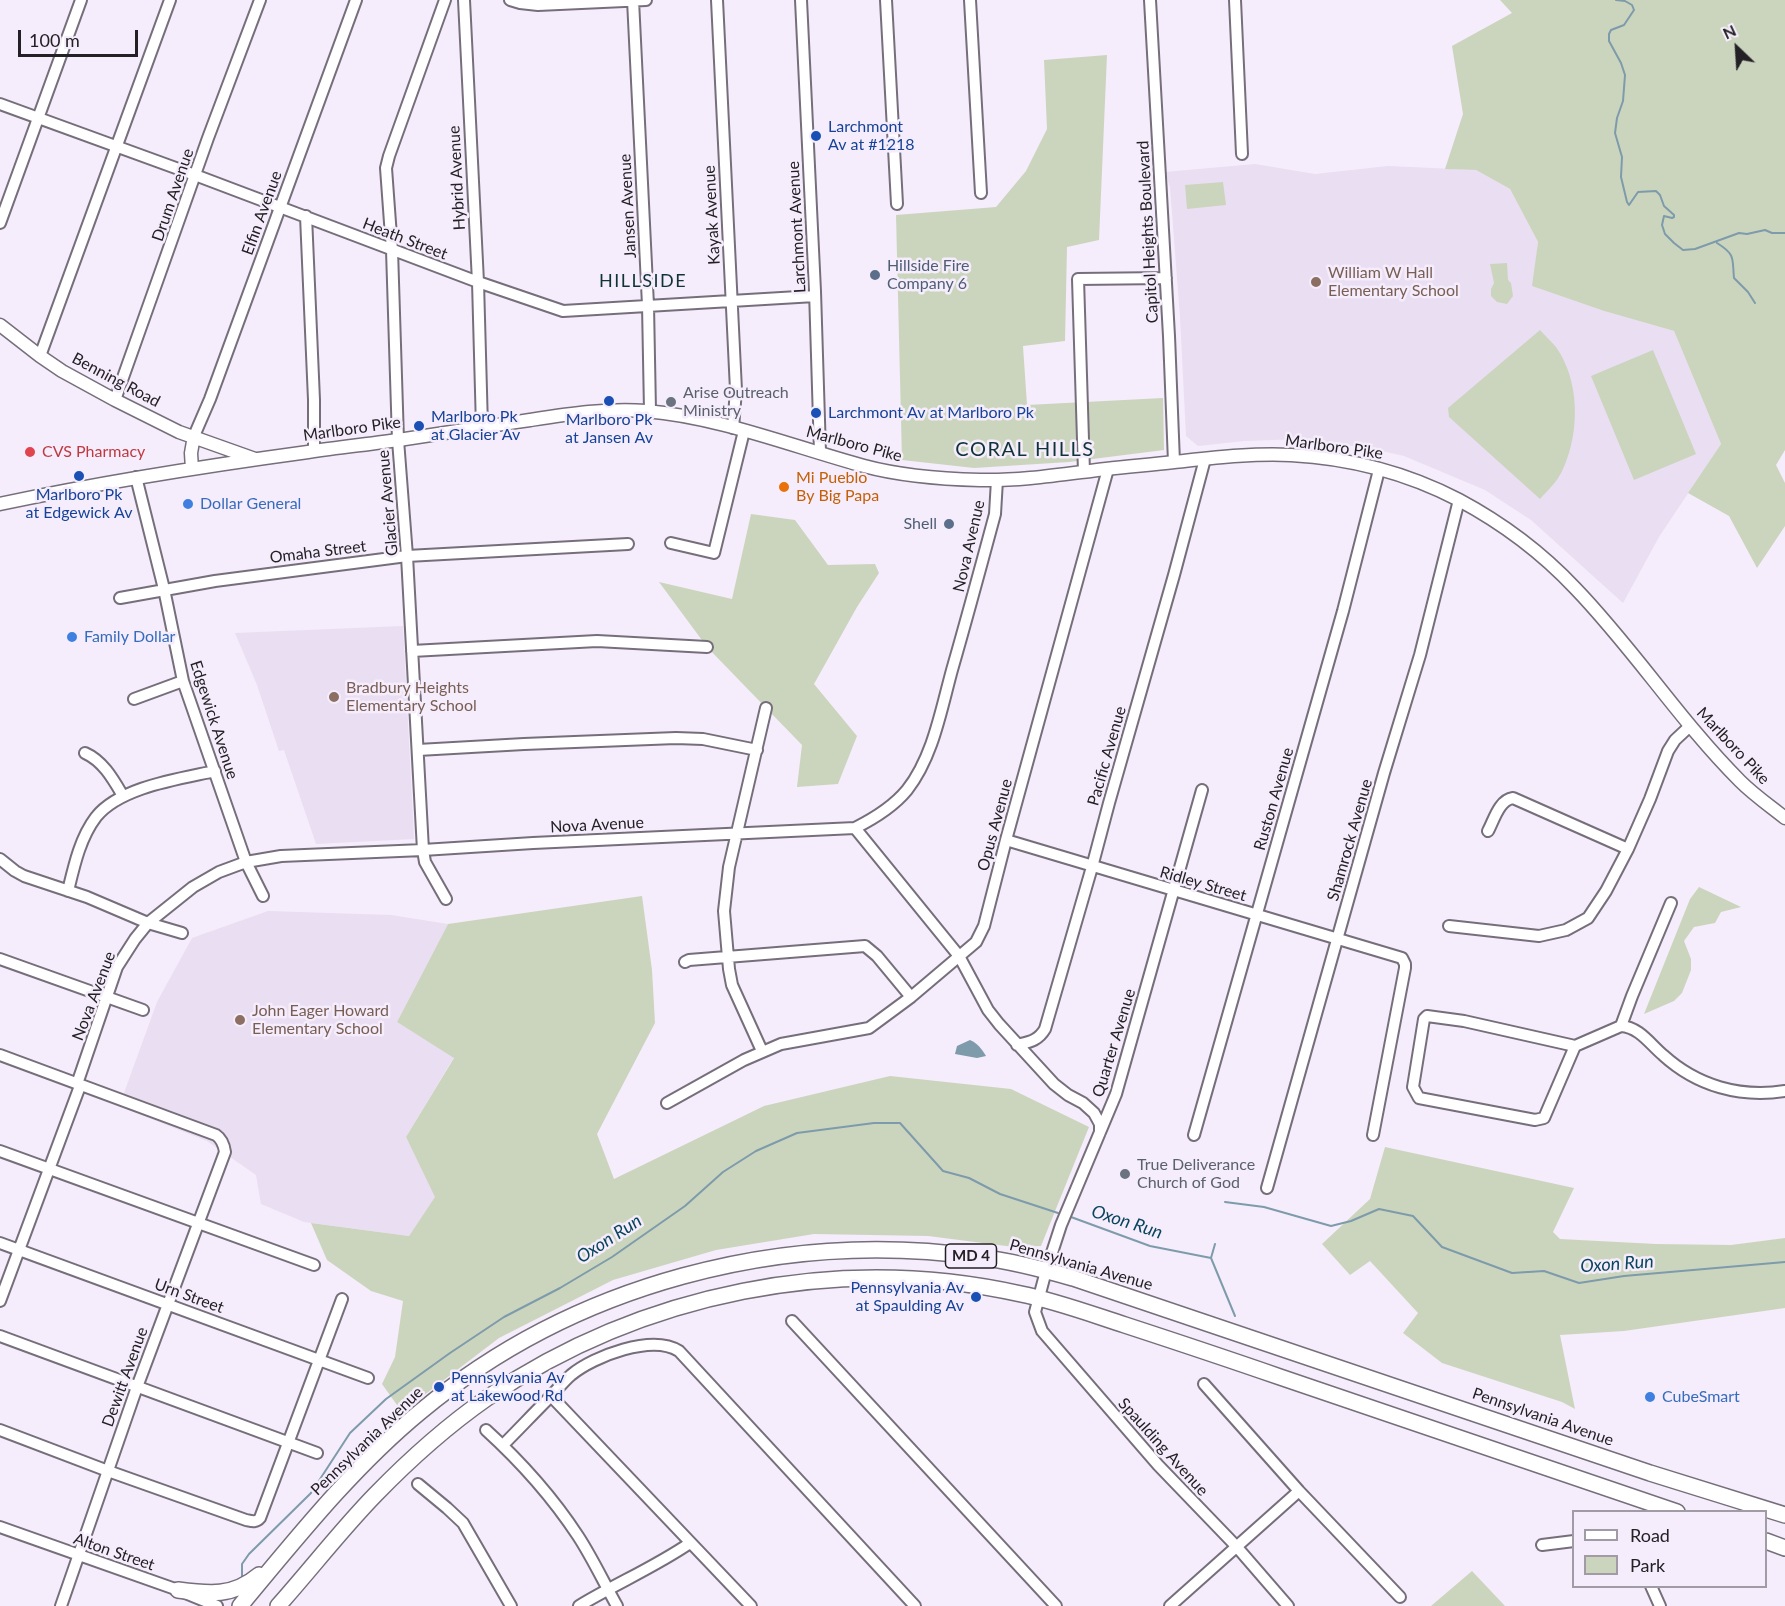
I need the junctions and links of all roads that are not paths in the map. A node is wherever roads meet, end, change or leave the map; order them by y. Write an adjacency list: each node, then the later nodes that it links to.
1 (81, 0): 17 (street)
2 (170, 0): 18 (street)
3 (260, 0): 20 (street, Drum Avenue)
4 (356, 0): 23 (street, Elfin Avenue)
5 (445, 0): 26 (street, Glacier Avenue)
6 (464, 0): 28 (street, Hybrid Avenue)
7 (510, 0): 8 (street)
8 (633, 0): 9 (street); 31 (street, Jansen Avenue)
9 (646, 0)
10 (717, 0): 30 (street, Kayak Avenue)
11 (801, 0): 29 (street, Larchmont Avenue)
12 (886, 0): 22 (street)
13 (970, 0): 21 (street)
14 (1150, 0): 27 (street, Capitol Heights Boulevard)
15 (1235, 0): 19 (street)
16 (0, 104): 17 (street, Heath Street)
17 (38, 118): 18 (street, Heath Street); 25 (street)
18 (116, 146): 20 (street, Heath Street); 33 (street)
19 (1242, 154)
20 (195, 175): 23 (street, Heath Street); 34 (street, Drum Avenue)
21 (981, 193)
22 (897, 204)
23 (280, 206): 24 (street, Heath Street); 38 (street, Elfin Avenue)
24 (306, 216): 26 (street, Heath Street); 40 (street)
25 (0, 223)
26 (392, 250): 28 (street, Heath Street); 39 (street, Glacier Avenue)
27 (1166, 278): 44 (street, Capitol Heights Boulevard); 48 (street)
28 (478, 282): 31 (street, Heath Street); 36 (street, Hybrid Avenue)
29 (816, 296): 30 (street, Heath Street); 41 (street, Larchmont Avenue)
30 (731, 301): 31 (street, Heath Street); 37 (street, Kayak Avenue)
31 (648, 305): 35 (street, Jansen Avenue)
32 (0, 325): 33 (main road, Benning Road)
33 (40, 356): 34 (main road, Benning Road)
34 (115, 400): 38 (main road, Benning Road)
35 (650, 411): 36 (main road, Marlboro Pike); 37 (main road, Marlboro Pike)
36 (482, 427): 39 (main road, Marlboro Pike)
37 (739, 430): 41 (main road, Marlboro Pike); 53 (street, Kayak Avenue)
38 (194, 436): 42 (main road, Benning Road); 45 (main road)
39 (398, 440): 40 (main road, Marlboro Pike); 55 (street, Glacier Avenue)
40 (314, 451): 42 (main road, Marlboro Pike)
41 (820, 452): 50 (main road, Marlboro Pike)
42 (257, 459): 45 (main road, Marlboro Pike)
43 (1205, 459): 44 (main road, Marlboro Pike); 47 (main road, Marlboro Pike); 79 (street, Pacific Avenue)
44 (1174, 462): 46 (main road, Marlboro Pike)
45 (192, 469): 49 (main road, Marlboro Pike)
46 (1108, 469): 48 (main road, Marlboro Pike); 74 (street, Opus Avenue)
47 (1379, 470): 51 (main road, Marlboro Pike); 85 (street, Ruston Avenue)
48 (1084, 472): 50 (main road, Marlboro Pike)
49 (136, 477): 52 (main road, Marlboro Pike); 56 (street, Edgewick Avenue)
50 (997, 480): 71 (street, Nova Avenue)
51 (1459, 500): 63 (main road, Marlboro Pike); 89 (street, Shamrock Avenue)
52 (0, 504)
53 (671, 543)
54 (628, 544): 55 (street, Omaha Street)
55 (407, 556): 56 (street, Omaha Street); 59 (street, Glacier Avenue)
56 (164, 589): 57 (street, Omaha Street); 60 (street, Edgewick Avenue)
57 (120, 598)
58 (707, 647): 59 (street)
59 (412, 651): 64 (street, Glacier Avenue)
60 (183, 681): 61 (street); 67 (street, Edgewick Avenue)
61 (134, 699)
62 (766, 708): 65 (street)
63 (1690, 726): 70 (main road, Marlboro Pike); 75 (street)
64 (418, 750): 65 (street); 76 (street, Glacier Avenue)
65 (757, 750): 73 (street)
66 (85, 753): 69 (street)
67 (215, 771): 69 (street); 78 (street, Edgewick Avenue)
68 (1202, 790): 81 (street, Quarter Avenue)
69 (123, 796): 80 (street)
70 (1785, 818)
71 (855, 828): 73 (street, Nova Avenue); 90 (street)
72 (1488, 831): 75 (street)
73 (736, 834): 76 (street, Nova Avenue); 91 (street)
74 (1006, 840): 79 (street, Ridley Street); 90 (street, Opus Avenue)
75 (1628, 849): 87 (street)
76 (423, 850): 78 (street, Nova Avenue); 83 (street, Glacier Avenue)
77 (0, 859): 80 (street)
78 (246, 862): 82 (street, Edgewick Avenue); 86 (street, Nova Avenue)
79 (1092, 867): 81 (street, Ridley Street); 98 (street, Pacific Avenue)
80 (68, 891): 86 (street)
81 (1174, 891): 85 (street, Ridley Street); 105 (street, Quarter Avenue)
82 (262, 896)
83 (446, 899)
84 (1671, 903): 97 (street)
85 (1257, 915): 89 (street, Ridley Street); 106 (street, Ruston Avenue)
86 (148, 923): 88 (street); 94 (street, Nova Avenue)
87 (1449, 926)
88 (182, 933)
89 (1338, 939): 107 (street, Ridley Street); 110 (street, Shamrock Avenue)
90 (959, 956): 95 (street, Opus Avenue); 98 (street)
91 (728, 957): 93 (street); 95 (street); 100 (street)
92 (0, 959): 94 (street)
93 (685, 962)
94 (107, 997): 96 (street); 102 (street, Nova Avenue)
95 (910, 997): 100 (street, Opus Avenue)
96 (143, 1010)
97 (1621, 1026): 99 (street); 103 (street)
98 (1017, 1045): 105 (street)
99 (1575, 1046): 99 (street)
100 (762, 1051): 104 (street, Opus Avenue)
101 (0, 1055): 102 (street)
102 (79, 1085): 109 (street, Nova Avenue); 111 (street, Dewitt Avenue)
103 (1785, 1091)
104 (667, 1103)
105 (1100, 1134): 115 (street, Quarter Avenue)
106 (1194, 1135)
107 (1374, 1135)
108 (0, 1151): 109 (street)
109 (49, 1169): 111 (street); 113 (street, Nova Avenue)
110 (1267, 1188)
111 (198, 1223): 114 (street); 119 (street, Dewitt Avenue)
112 (0, 1243): 113 (street, Urn Street)
113 (19, 1250): 118 (street, Nova Avenue); 119 (street, Urn Street)
114 (314, 1265)
115 (1046, 1271): 116 (street, Quarter Avenue); 136 (highway, Pennsylvania Avenue / MD 4); 137 (highway, Pennsylvania Avenue / MD 4)
116 (1039, 1298): 135 (highway, MD 4); 143 (street, Spaulding Avenue); 150 (highway, MD 4)
117 (342, 1299): 122 (street)
118 (0, 1301)
119 (168, 1304): 122 (street, Urn Street); 125 (street, Dewitt Avenue)
120 (792, 1321): 160 (street)
121 (0, 1336): 125 (street)
122 (319, 1360): 123 (street, Urn Street); 129 (street)
123 (368, 1378)
124 (1204, 1384): 134 (street)
125 (137, 1387): 129 (street); 132 (street, Dewitt Avenue)
126 (551, 1396): 130 (street); 141 (street); 159 (street)
127 (0, 1430): 132 (street)
128 (486, 1430): 130 (street)
129 (288, 1442): 131 (street); 132 (street)
130 (503, 1445): 146 (street)
131 (317, 1453)
132 (108, 1471): 145 (street, Dewitt Avenue)
133 (418, 1484): 155 (street)
134 (1299, 1491): 143 (street); 149 (street)
135 (1671, 1510)
136 (1785, 1515)
137 (316, 1517): 148 (highway); 154 (highway, Pennsylvania Avenue / MD 4)
138 (0, 1527): 145 (street, Alton Street)
139 (1572, 1541): 142 (street)
140 (1767, 1541): 144 (highway)
141 (690, 1543): 146 (street); 158 (street)
142 (1542, 1545)
143 (1236, 1546): 161 (street); 162 (street, Spaulding Avenue)
144 (1785, 1548)
145 (79, 1556): 148 (street, Alton Street); 151 (street, Dewitt Avenue)
146 (607, 1588): 156 (street); 157 (street)
147 (1651, 1588): 163 (street)
148 (177, 1590): 152 (highway); 153 (street, Alton Street)
149 (1400, 1597)
150 (284, 1602)
151 (61, 1606)
152 (194, 1606)
153 (217, 1606)
154 (240, 1606)
155 (511, 1606)
156 (579, 1606)
157 (617, 1606)
158 (751, 1606)
159 (915, 1606)
160 (1056, 1606)
161 (1170, 1606)
162 (1288, 1606)
163 (1660, 1606)

